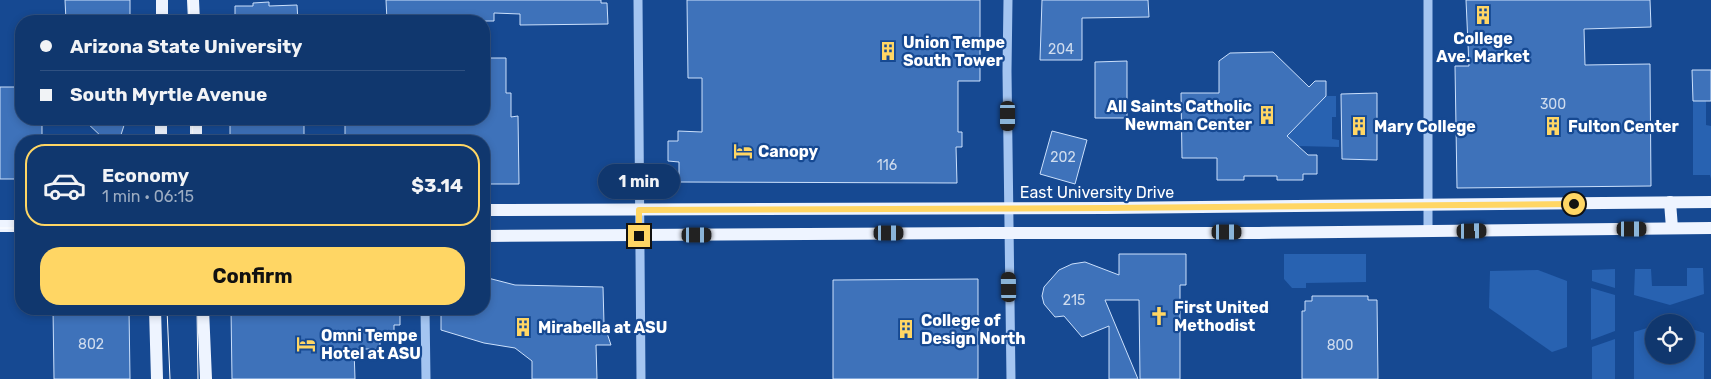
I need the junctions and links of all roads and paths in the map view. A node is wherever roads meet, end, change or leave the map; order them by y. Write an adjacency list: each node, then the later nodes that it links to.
1 (162, 0): 6 (main road)
2 (193, 0): 7 (main road)
3 (638, 0): 13 (street)
4 (1008, 0): 11 (street)
5 (1428, 0): 10 (street)
6 (162, 15)
7 (194, 15)
8 (1670, 202): 9 (main road, East University Drive); 10 (main road, East University Drive); 16 (main road)
9 (1711, 202)
10 (1428, 205): 11 (main road, East University Drive); 18 (street)
11 (1008, 208): 13 (main road, East University Drive); 19 (street)
12 (490, 210): 13 (main road, East University Drive)
13 (639, 210): 21 (street)
14 (0, 226): 15 (main road)
15 (15, 226)
16 (1672, 228): 17 (main road); 18 (main road)
17 (1711, 228)
18 (1428, 231): 19 (main road)
19 (1009, 233): 21 (main road); 29 (street)
20 (490, 236): 21 (main road)
21 (639, 236): 28 (street)
22 (155, 315): 25 (main road)
23 (203, 315): 26 (main road)
24 (425, 315): 27 (street)
25 (157, 379)
26 (206, 379)
27 (426, 379)
28 (641, 379)
29 (1010, 379)

